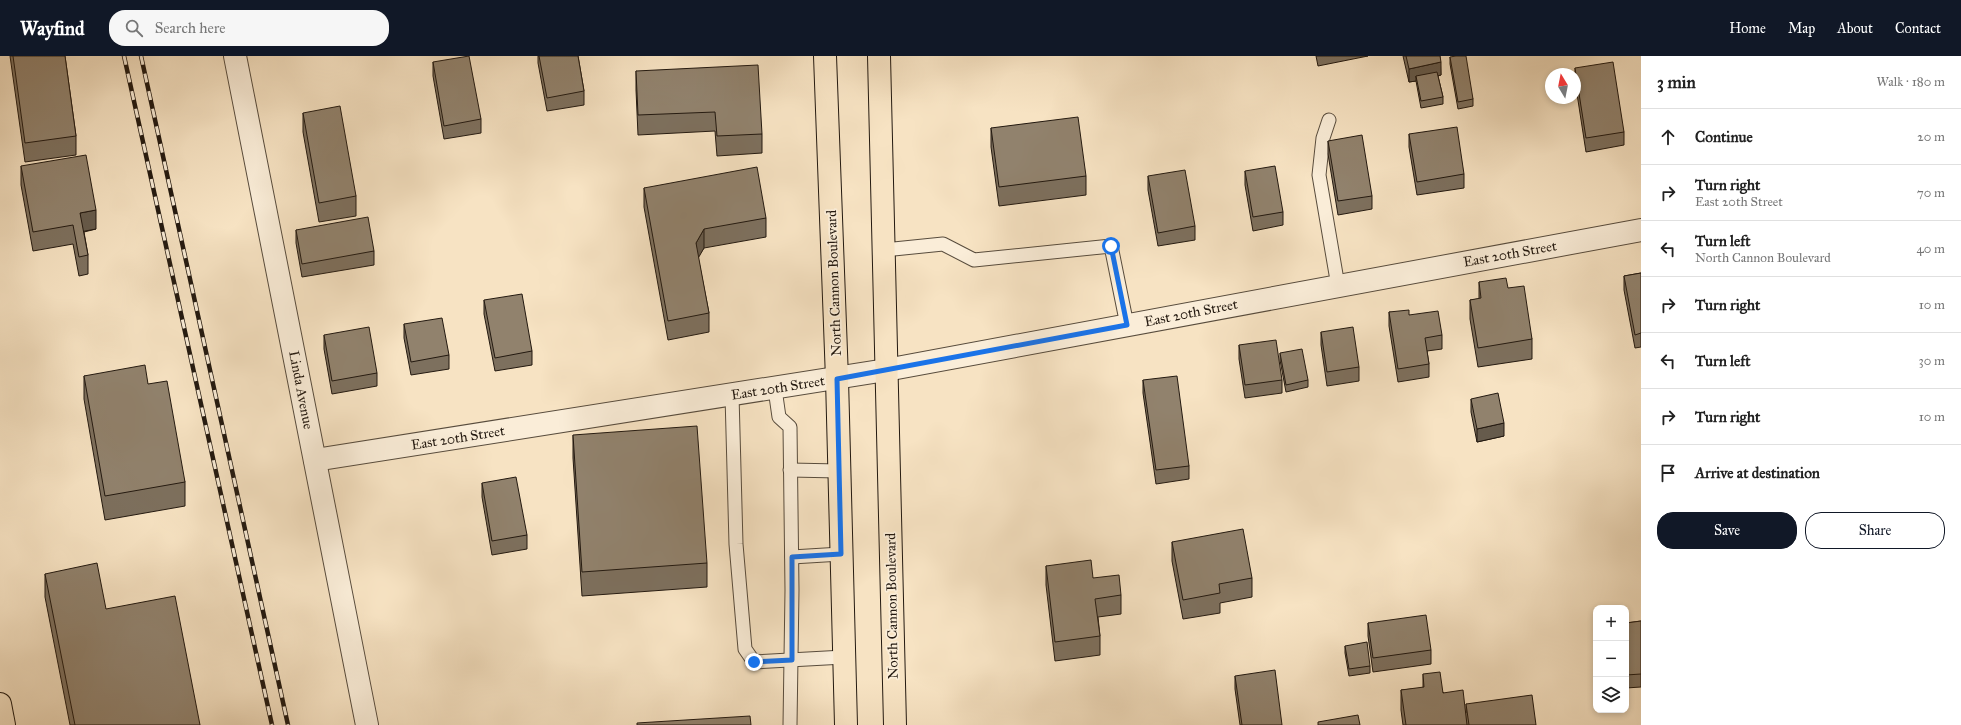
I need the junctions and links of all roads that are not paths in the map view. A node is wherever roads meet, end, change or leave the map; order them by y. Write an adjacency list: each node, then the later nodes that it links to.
1 (235, 56): 13 (street, Linda Avenue)
2 (825, 56): 10 (main road, North Cannon Boulevard)
3 (879, 56): 6 (main road, North Cannon Boulevard)
4 (1329, 120): 7 (lane)
5 (1641, 230): 7 (street, East 20th Street)
6 (884, 250): 8 (lane); 9 (main road, North Cannon Boulevard)
7 (1338, 286): 8 (street, East 20th Street)
8 (1127, 325): 9 (street, East 20th Street)
9 (886, 370): 10 (street, East 20th Street); 25 (main road, North Cannon Boulevard)
10 (837, 379): 11 (street, East 20th Street); 15 (main road, North Cannon Boulevard)
11 (775, 389): 12 (street, East 20th Street); 14 (lane)
12 (732, 395): 13 (street, East 20th Street); 19 (lane)
13 (314, 460): 22 (street, Linda Avenue)
14 (790, 470): 15 (lane); 17 (lane)
15 (839, 471): 16 (main road, North Cannon Boulevard)
16 (841, 554): 17 (lane); 18 (main road, North Cannon Boulevard)
17 (792, 557): 19 (lane)
18 (844, 657): 19 (lane); 24 (main road, North Cannon Boulevard)
19 (792, 660): 23 (lane)
20 (0, 704): 21 (main road)
21 (4, 725)
22 (367, 725)
23 (790, 725)
24 (846, 725)
25 (895, 725)

